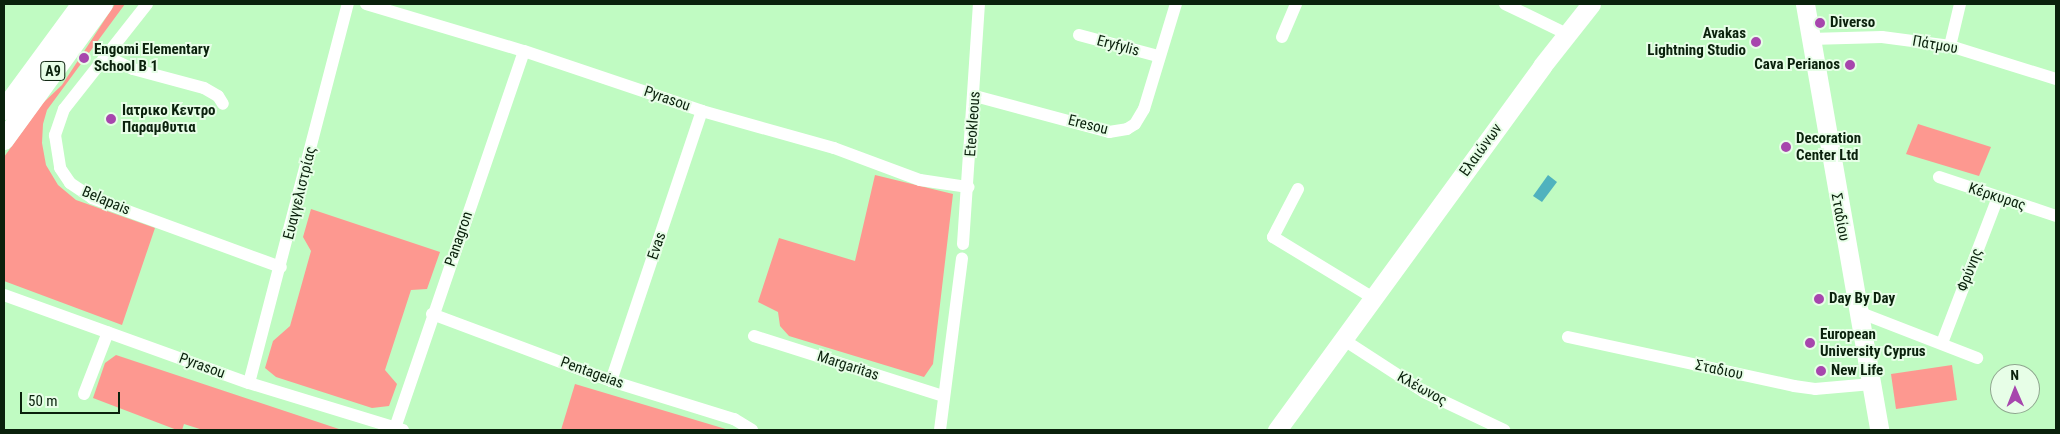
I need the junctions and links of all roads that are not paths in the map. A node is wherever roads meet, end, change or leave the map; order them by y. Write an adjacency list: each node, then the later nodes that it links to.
1 (82, 4): 24 (main road, A9)
2 (104, 4): 26 (main road, A9)
3 (146, 4): 19 (street, Belapais)
4 (348, 4): 34 (street, Ευαγγελιστρίας)
5 (366, 4): 18 (street, Pyrasou)
6 (979, 4): 22 (street, Eteokleous)
7 (1176, 4): 20 (street, Eresou)
8 (1296, 4): 15 (street)
9 (1505, 4): 13 (street)
10 (1591, 4): 13 (main road, Ελαιώνων)
11 (1805, 4): 16 (main road, Σταδίου)
12 (1960, 4): 17 (street)
13 (1567, 34): 36 (main road, Ελαιώνων)
14 (1079, 35): 20 (street, Eryfylis)
15 (1282, 37)
16 (1810, 39): 17 (street, Πάτμου); 37 (main road, Σταδίου)
17 (1950, 46): 21 (street, Πάτμου)
18 (524, 51): 25 (street, Pyrasou); 38 (street, Panagron)
19 (106, 56): 23 (street); 34 (street, Belapais)
20 (1158, 56): 22 (street, Eresou)
21 (2056, 79)
22 (976, 96): 28 (street, Eteokleous)
23 (223, 104)
24 (4, 110)
25 (702, 111): 28 (street, Pyrasou); 45 (street, Evas)
26 (4, 140)
27 (1938, 177): 30 (street, Κέρκυρας)
28 (968, 187): 32 (street, Eteokleous)
29 (1298, 189): 36 (street)
30 (1998, 197): 31 (street, Κέρκυρας); 43 (street, Φρύνης)
31 (2056, 216)
32 (963, 244)
33 (962, 258): 49 (street)
34 (281, 267): 46 (street, Ευαγγελιστρίας)
35 (4, 295): 39 (street, Pyrasou)
36 (1374, 300): 42 (main road, Ελαιώνων)
37 (1856, 310): 43 (street); 47 (main road, Σταδίου)
38 (432, 314): 45 (street, Pentageias); 50 (street, Panagron)
39 (108, 332): 46 (street, Pyrasou); 48 (street)
40 (754, 336): 49 (street, Margaritas)
41 (1568, 337): 47 (street, Σταδιου)
42 (1344, 340): 53 (main road, Ελαιώνων); 54 (street, Κλέωνος)
43 (1942, 343): 44 (street)
44 (1977, 358)
45 (611, 381): 51 (street, Pentageias)
46 (249, 382): 50 (street, Pyrasou)
47 (1872, 384): 55 (main road, Σταδίου)
48 (84, 394)
49 (943, 396): 52 (street)
50 (399, 429)
51 (752, 430)
52 (940, 430)
53 (1277, 430)
54 (1504, 430)
55 (1879, 430)

